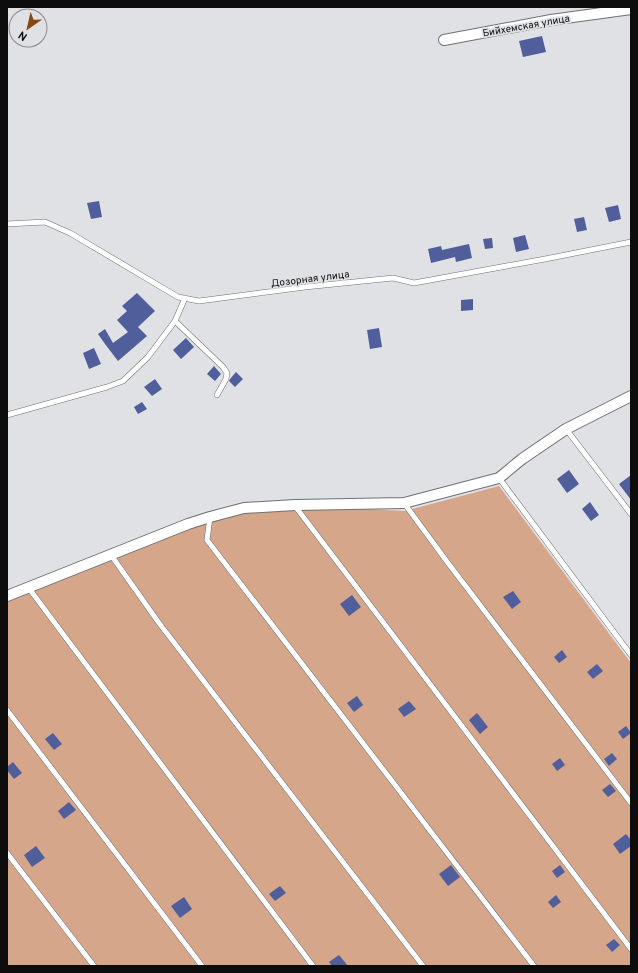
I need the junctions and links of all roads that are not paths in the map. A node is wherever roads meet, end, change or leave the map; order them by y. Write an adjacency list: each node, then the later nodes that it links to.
1 (631, 9): 2 (street, Бийхемская улица)
2 (444, 40)
3 (7, 224): 5 (lane, Дозорная улица)
4 (631, 242): 5 (lane, Дозорная улица)
5 (185, 298): 6 (lane)
6 (176, 321): 7 (lane); 9 (lane)
7 (217, 395)
8 (631, 396): 10 (street)
9 (7, 415)
10 (566, 429): 11 (street); 14 (lane)
11 (499, 478): 12 (street); 19 (lane)
12 (404, 503): 13 (street); 21 (lane)
13 (295, 505): 15 (street); 23 (lane)
14 (631, 514)
15 (210, 517): 16 (street); 28 (lane)
16 (111, 555): 17 (street); 27 (lane)
17 (28, 587): 18 (street); 26 (lane)
18 (7, 596)
19 (631, 655)
20 (7, 710): 25 (lane)
21 (631, 803)
22 (7, 853): 24 (lane)
23 (631, 948)
24 (94, 966)
25 (202, 966)
26 (313, 966)
27 (423, 966)
28 (534, 966)

